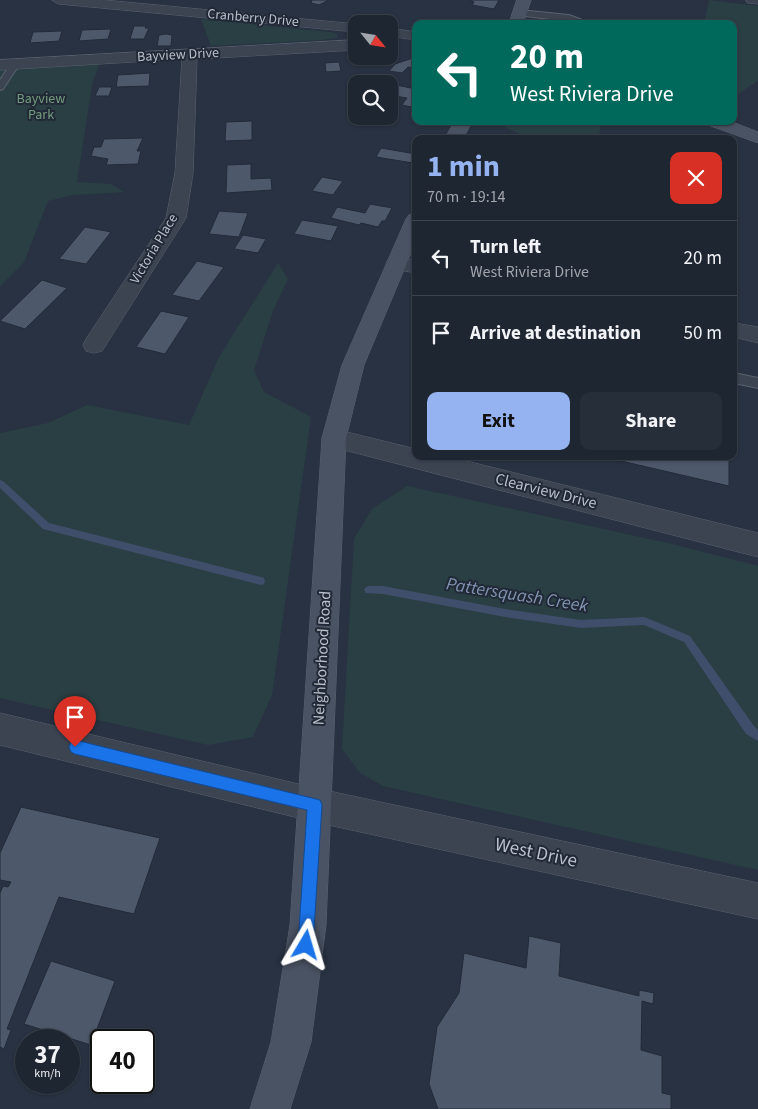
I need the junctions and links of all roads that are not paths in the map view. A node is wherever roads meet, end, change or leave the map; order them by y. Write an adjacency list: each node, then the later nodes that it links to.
1 (59, 0): 6 (street, Cranberry Drive)
2 (753, 0): 3 (street)
3 (758, 0)
4 (520, 12): 5 (lane)
5 (576, 20)
6 (348, 27)
7 (398, 33): 8 (street)
8 (412, 35)
9 (412, 42): 10 (street)
10 (398, 43)
11 (348, 45): 12 (street, Bayview Drive)
12 (190, 54): 13 (street, Bayview Drive); 21 (street, Victoria Place)
13 (7, 65): 14 (lane)
14 (0, 87)
15 (725, 125): 16 (street)
16 (757, 137)
17 (412, 237): 18 (street, Neighborhood Road)
18 (406, 265): 24 (street, Neighborhood Road)
19 (737, 331): 20 (street)
20 (758, 335)
21 (94, 345)
22 (737, 379): 23 (lane)
23 (758, 383)
24 (334, 438): 25 (street, Clearview Drive); 29 (street, Neighborhood Road)
25 (412, 458)
26 (421, 460): 27 (street, Clearview Drive)
27 (758, 545)
28 (0, 729): 29 (street, West Drive)
29 (315, 805): 30 (street, West Drive); 31 (street, Neighborhood Road)
30 (758, 901)
31 (270, 1109)

